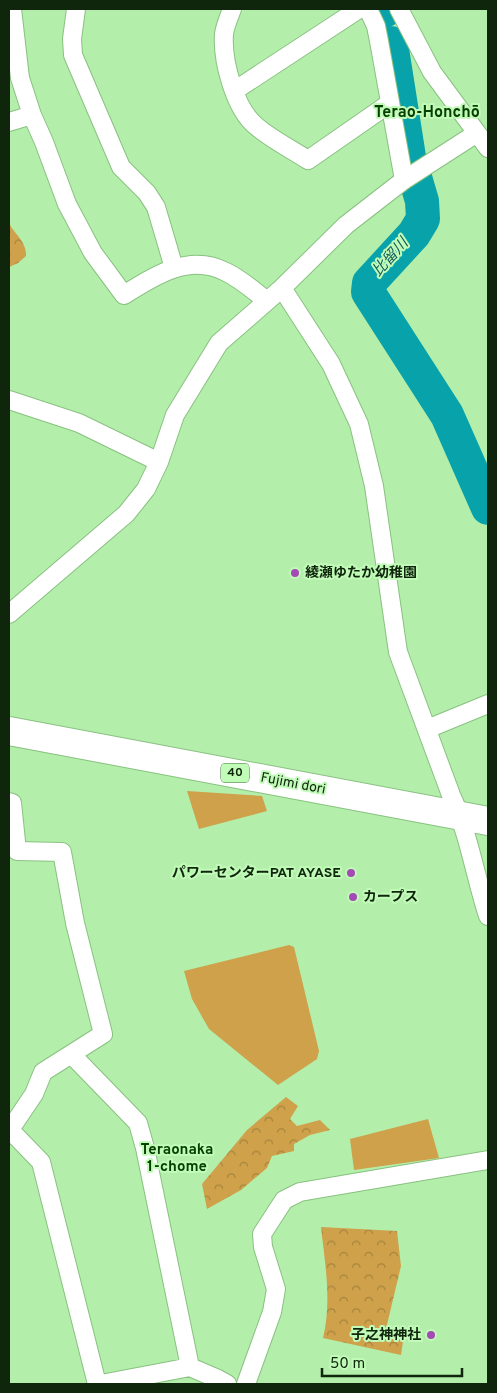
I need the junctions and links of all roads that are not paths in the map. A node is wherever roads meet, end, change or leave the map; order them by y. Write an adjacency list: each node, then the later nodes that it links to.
1 (12, 9): 9 (street)
2 (76, 9): 13 (street)
3 (232, 9): 7 (street)
4 (360, 9): 7 (street)
5 (368, 9): 8 (street)
6 (400, 9): 11 (street)
7 (234, 91): 8 (street)
8 (390, 103): 12 (street)
9 (32, 115): 10 (street); 13 (street)
10 (9, 122)
11 (485, 142): 12 (street)
12 (411, 176): 14 (street)
13 (174, 268): 15 (street)
14 (282, 288): 15 (street); 20 (street)
15 (267, 301): 17 (street)
16 (9, 400): 17 (street)
17 (159, 462): 18 (street)
18 (9, 614)
19 (488, 704): 20 (street)
20 (427, 729): 23 (street)
21 (9, 731): 23 (main road, Fujimi dori / 40)
22 (9, 802): 26 (street)
23 (461, 817): 24 (main road, Fujimi dori / 40); 25 (street)
24 (488, 821)
25 (488, 916)
26 (72, 1055): 27 (street); 29 (street)
27 (9, 1131): 30 (street)
28 (488, 1160): 33 (street)
29 (190, 1367): 31 (street); 32 (street)
30 (97, 1384)
31 (101, 1384)
32 (226, 1384)
33 (246, 1384)

